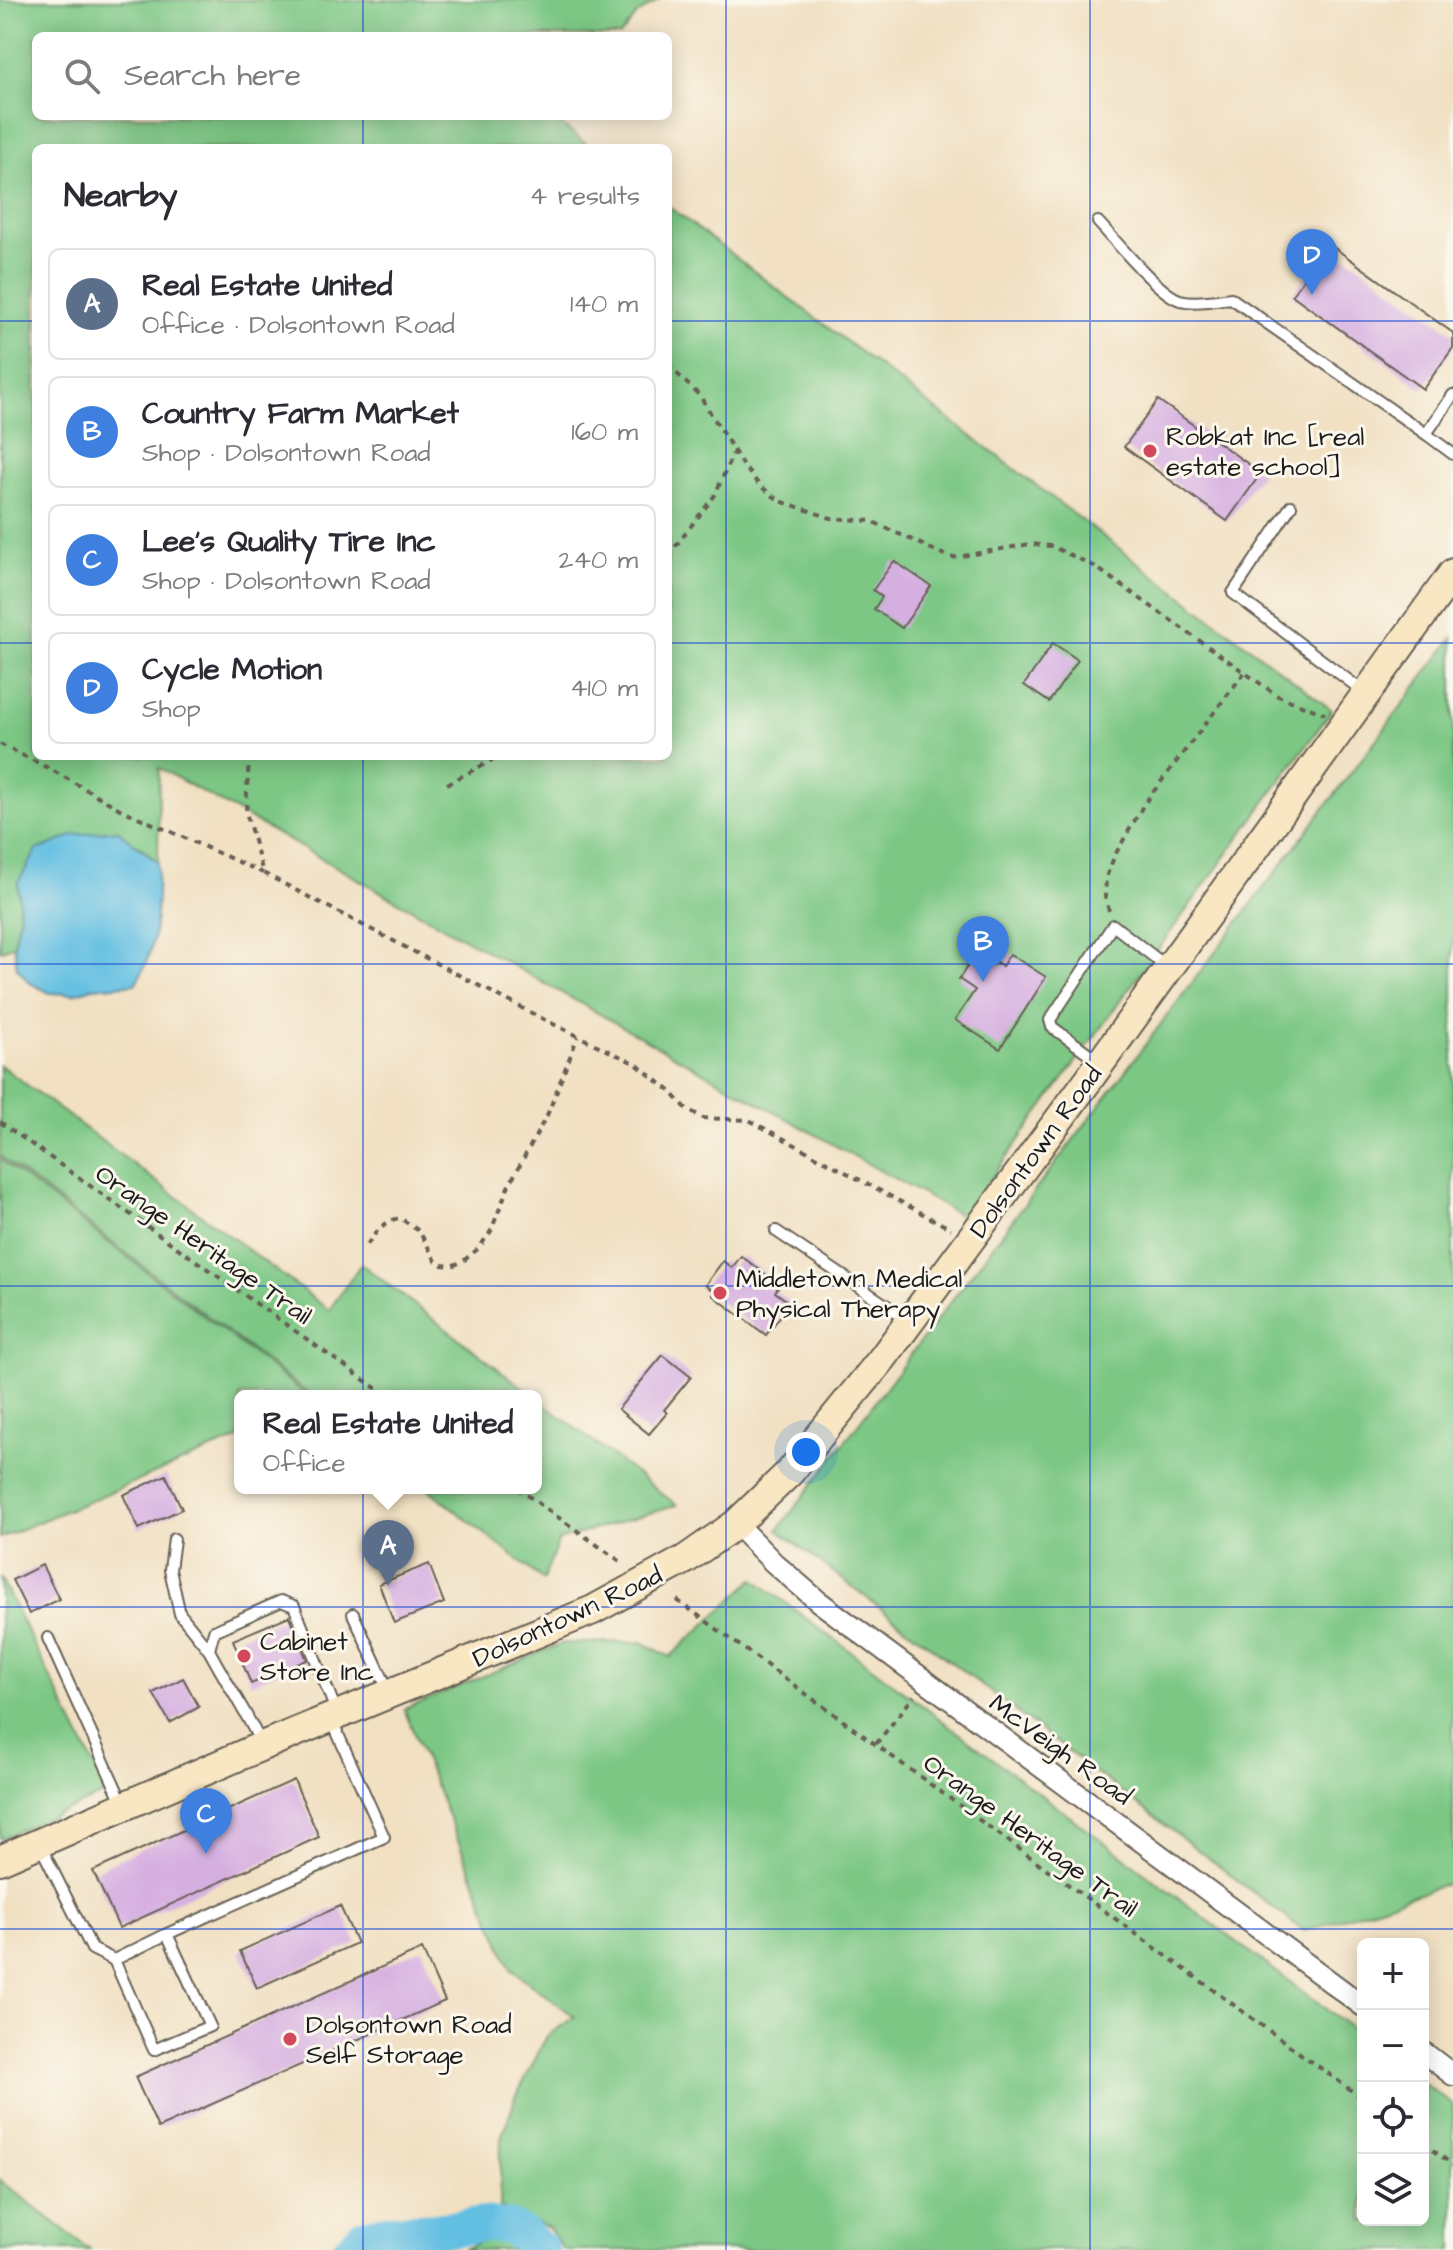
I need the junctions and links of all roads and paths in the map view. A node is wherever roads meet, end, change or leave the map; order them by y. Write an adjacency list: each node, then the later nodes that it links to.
1 (1098, 222): 4 (lane)
2 (672, 369): 5 (path)
3 (1453, 395): 4 (lane)
4 (1426, 434): 6 (lane)
5 (734, 451): 8 (path); 10 (path)
6 (1453, 454)
7 (1291, 506): 11 (lane)
8 (672, 551)
9 (1453, 573): 11 (street, Dolsontown Road)
10 (1245, 672): 12 (path); 18 (path)
11 (1366, 694): 12 (street, Dolsontown Road)
12 (1345, 721): 19 (street, Dolsontown Road)
13 (0, 744): 17 (path)
14 (249, 760): 17 (path)
15 (492, 760): 16 (path)
16 (447, 784)
17 (263, 873): 20 (path)
18 (1113, 925): 19 (lane); 21 (lane)
19 (1168, 969): 21 (street, Dolsontown Road)
20 (578, 1036): 24 (path); 25 (path)
21 (1101, 1062): 24 (street, Dolsontown Road)
22 (0, 1122): 27 (path, Orange Heritage Trail)
23 (776, 1231): 26 (lane)
24 (970, 1240): 26 (street, Dolsontown Road)
25 (367, 1245)
26 (910, 1321): 29 (street, Dolsontown Road)
27 (379, 1390)
28 (525, 1494): 31 (path)
29 (736, 1524): 36 (street, McVeigh Road); 37 (street, Dolsontown Road)
30 (174, 1539): 35 (lane)
31 (624, 1564)
32 (677, 1600): 39 (path, Orange Heritage Trail)
33 (353, 1614): 37 (lane)
34 (48, 1638): 41 (lane)
35 (209, 1650): 38 (lane); 40 (lane)
36 (925, 1681): 39 (path); 46 (street, McVeigh Road)
37 (390, 1694): 38 (street, Dolsontown Road)
38 (334, 1717): 40 (street, Dolsontown Road); 44 (lane)
39 (876, 1744): 49 (path, Orange Heritage Trail)
40 (262, 1746): 41 (street, Dolsontown Road)
41 (124, 1806): 42 (street, Dolsontown Road)
42 (39, 1843): 43 (street, Dolsontown Road); 45 (lane)
43 (0, 1860)
44 (167, 1934): 45 (lane); 45 (lane)
45 (114, 1960)
46 (1357, 2002)
47 (1429, 2057): 48 (street)
48 (1453, 2075)
49 (1357, 2095)
50 (1429, 2147): 51 (path)
51 (1453, 2165)

